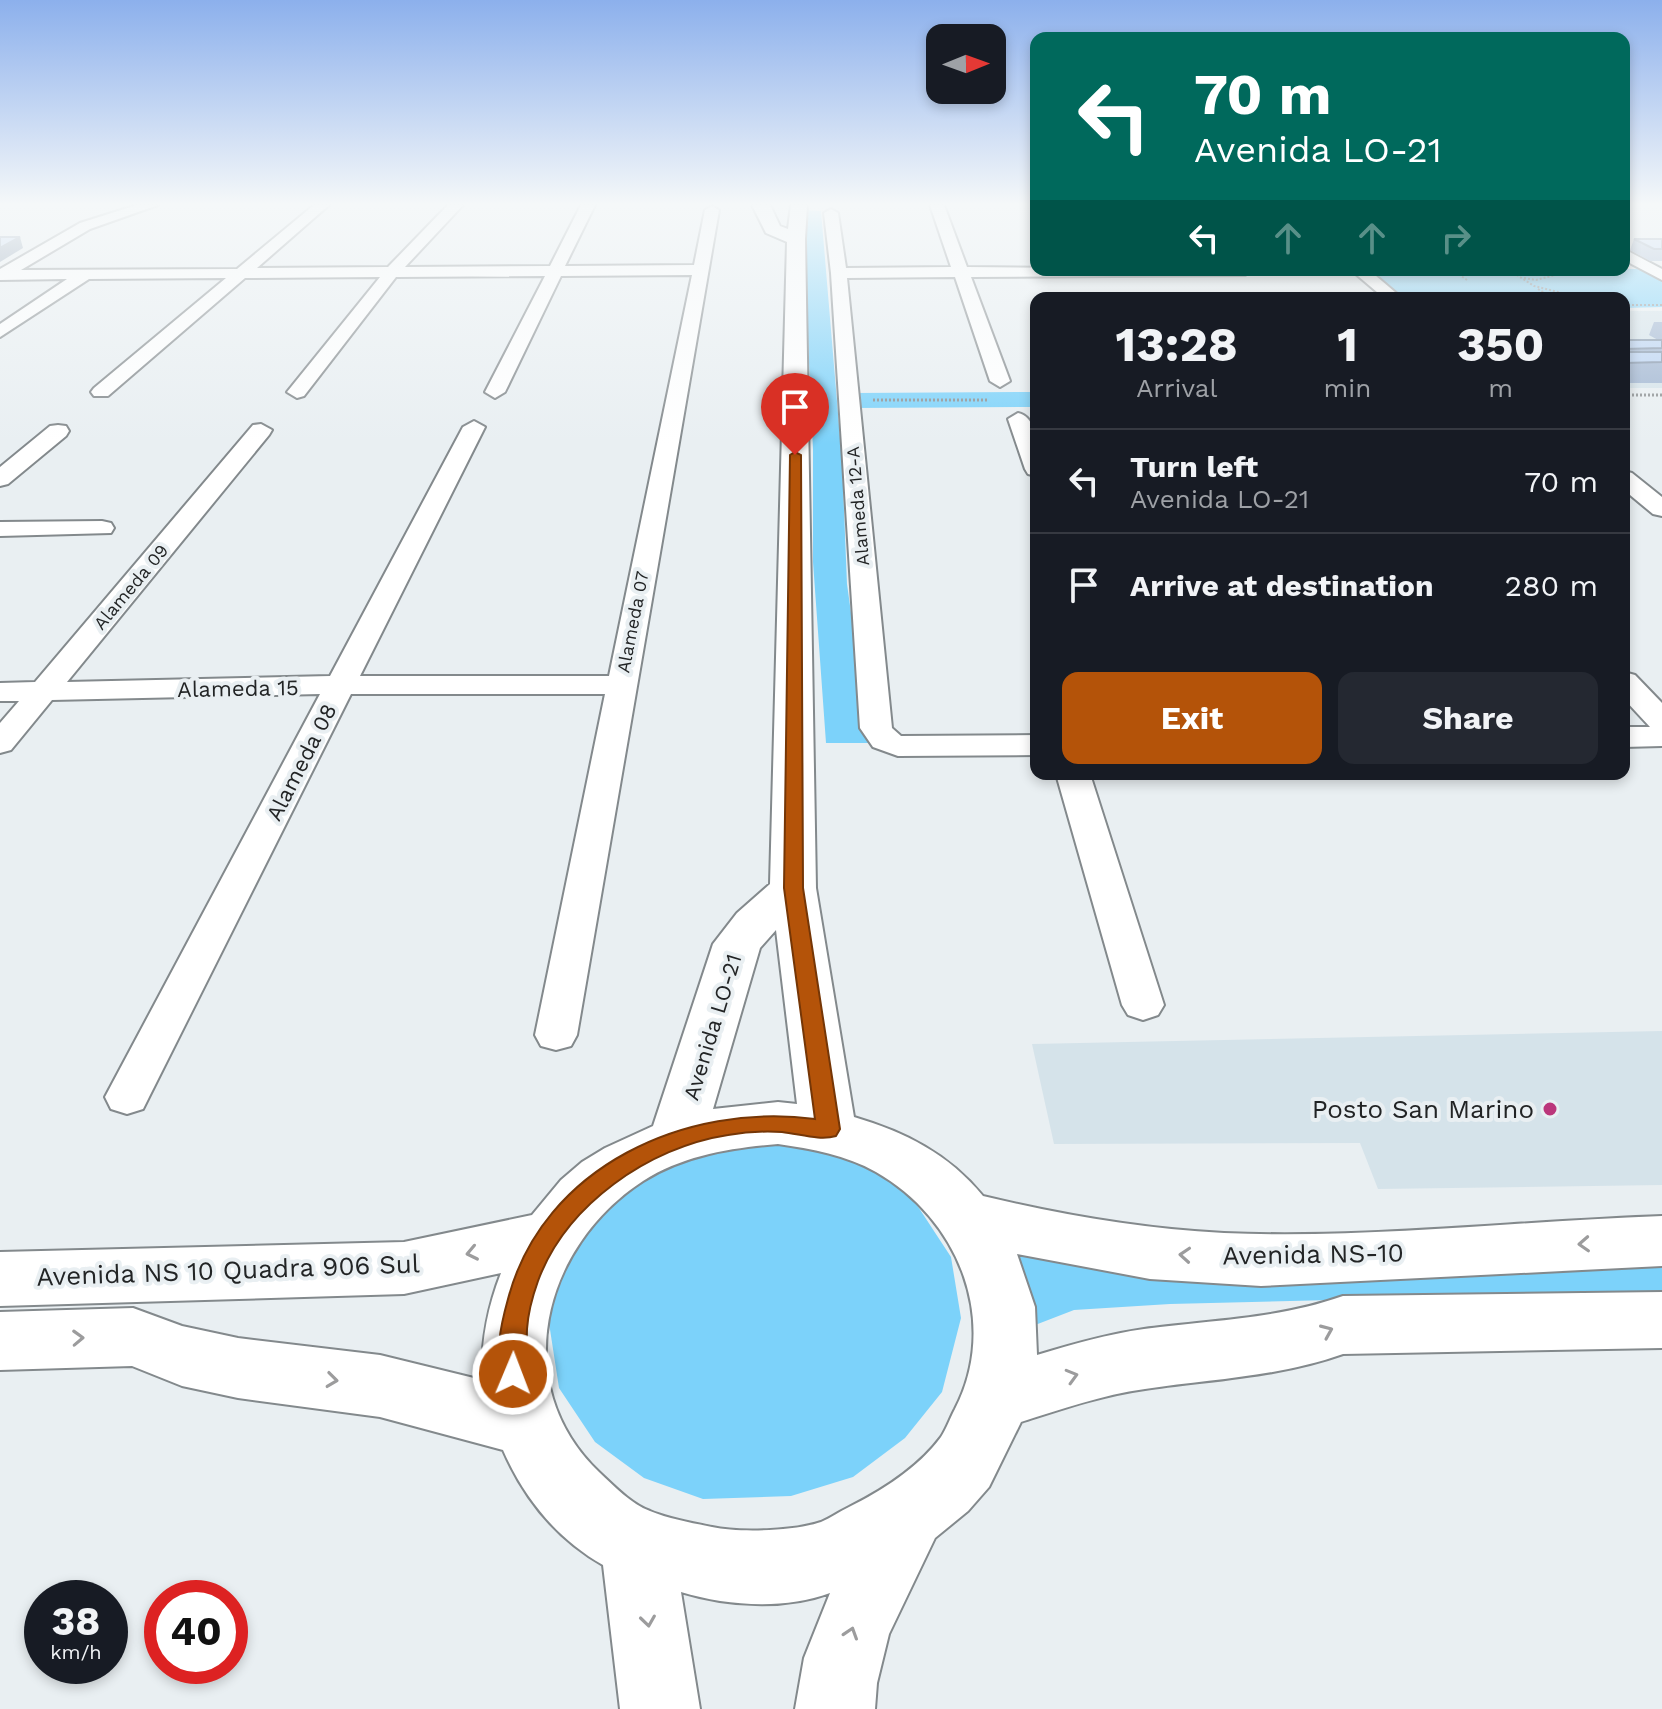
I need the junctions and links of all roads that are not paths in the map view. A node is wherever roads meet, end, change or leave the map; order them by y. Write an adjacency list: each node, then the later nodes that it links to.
1 (70, 285): 13 (street)
2 (226, 285): 15 (street)
3 (382, 285): 16 (street)
4 (547, 285): 17 (street)
5 (697, 285): 29 (street, Alameda 07)
6 (796, 285): 39 (street)
7 (840, 285): 37 (street, Alameda 12-A)
8 (967, 285): 14 (street)
9 (1102, 285): 11 (street)
10 (1241, 285): 12 (street)
11 (1105, 289)
12 (1245, 289)
13 (0, 332)
14 (1000, 381)
15 (101, 392)
16 (297, 392)
17 (495, 392)
18 (1018, 419): 22 (street)
19 (474, 427): 28 (street, Alameda 08)
20 (261, 430): 32 (street, Alameda 09)
21 (58, 431): 23 (street)
22 (1030, 452)
23 (0, 479)
24 (1630, 483): 25 (street)
25 (1662, 509)
26 (102, 528): 27 (street)
27 (0, 529)
28 (341, 685): 29 (street, Alameda 15); 32 (street, Alameda 15); 42 (street, Alameda 08)
29 (621, 685): 41 (street, Alameda 07)
30 (1630, 687): 33 (street)
31 (0, 692): 32 (street, Alameda 15)
32 (44, 692): 36 (street, Alameda 09)
33 (1662, 721)
34 (1662, 736): 35 (street)
35 (1630, 737)
36 (0, 743)
37 (1030, 745)
38 (1075, 780): 40 (street)
39 (793, 888): 43 (street); 44 (street, Avenida LO-21)
40 (1143, 1005)
41 (556, 1035)
42 (127, 1097)
43 (828, 1129): 44 (street); 45 (street)
44 (677, 1139): 46 (street)
45 (967, 1217): 47 (street, Avenida NS-10, one-way to 45); 51 (street)
46 (549, 1237): 48 (street, Avenida NS 10 Quadra 906 Sul, one-way to 48); 52 (street)
47 (1662, 1241)
48 (0, 1279)
49 (1662, 1320): 51 (street, one-way to 49)
50 (0, 1341): 52 (street, one-way to 52)
51 (997, 1398): 53 (street)
52 (524, 1423): 54 (street)
53 (907, 1518): 54 (street); 56 (street, one-way to 53)
54 (637, 1544): 55 (street, one-way to 55)
55 (660, 1709)
56 (835, 1709)

